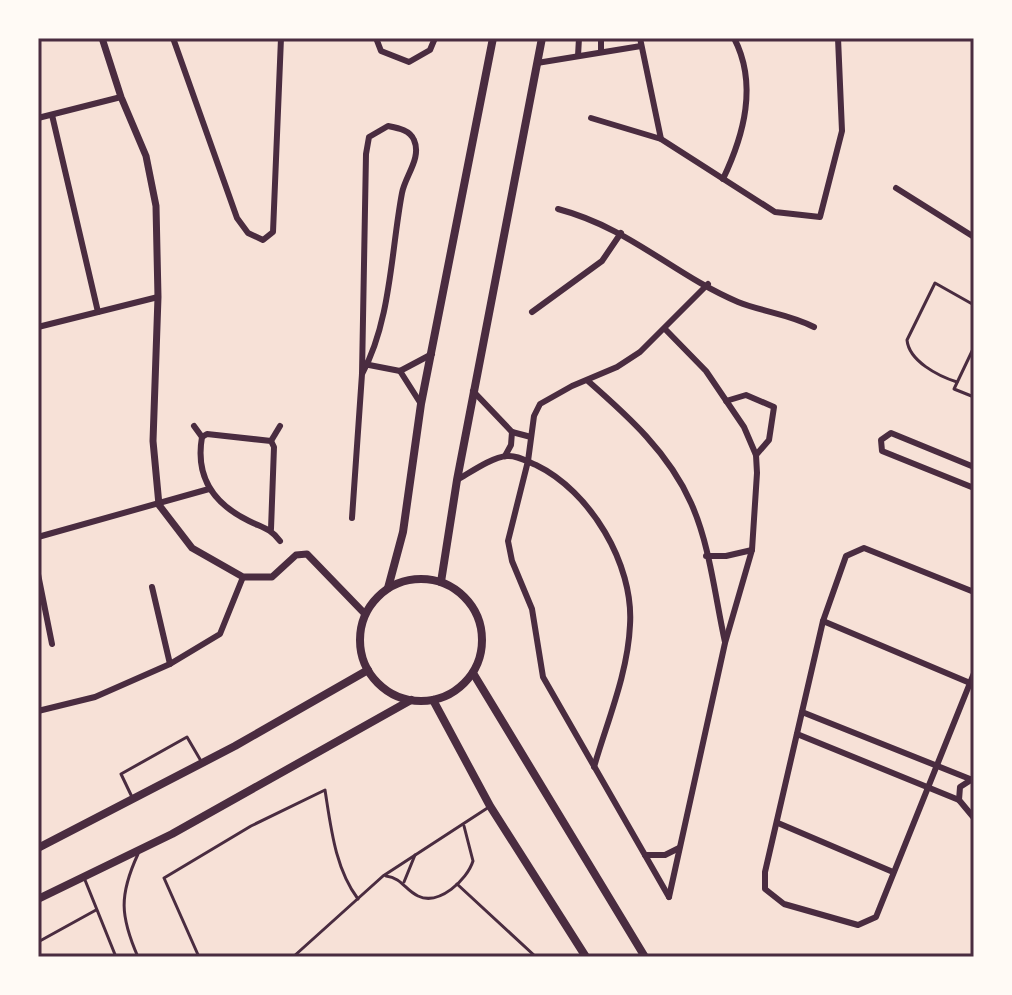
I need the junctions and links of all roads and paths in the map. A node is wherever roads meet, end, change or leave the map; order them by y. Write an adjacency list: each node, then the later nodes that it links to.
1 (102, 38): 16 (street)
2 (173, 38): 3 (street)
3 (281, 38)
4 (376, 38): 5 (street)
5 (435, 38)
6 (493, 38): 35 (main road)
7 (542, 38): 15 (main road)
8 (579, 38): 14 (street)
9 (601, 38): 13 (street)
10 (734, 38): 21 (street)
11 (838, 38): 21 (street)
12 (640, 42): 13 (street); 20 (street)
13 (601, 52): 14 (street)
14 (578, 56): 15 (street)
15 (537, 63): 41 (main road)
16 (121, 97): 17 (street); 27 (street)
17 (52, 115): 18 (street); 29 (street)
18 (38, 118)
19 (591, 118): 20 (street)
20 (661, 139): 21 (street)
21 (723, 179)
22 (896, 188): 25 (street)
23 (558, 209): 24 (street)
24 (621, 233): 26 (street); 30 (street)
25 (974, 237)
26 (708, 284): 32 (street); 33 (street)
27 (158, 297): 29 (street); 58 (street)
28 (974, 305): 40 (lane)
29 (98, 312): 31 (street)
30 (532, 312)
31 (38, 327)
32 (814, 327)
33 (665, 329): 39 (street); 43 (street)
34 (974, 347): 36 (lane)
35 (434, 352): 38 (street); 44 (main road)
36 (972, 359): 40 (lane)
37 (364, 364): 37 (street); 38 (street); 59 (street)
38 (400, 371): 44 (street)
39 (588, 381): 49 (street); 64 (street)
40 (957, 382): 42 (lane)
41 (473, 391): 47 (street); 55 (main road)
42 (974, 397)
43 (726, 401): 51 (street); 51 (street)
44 (421, 404): 69 (main road)
45 (194, 426): 48 (street)
46 (280, 426): 50 (street)
47 (512, 432): 49 (street); 52 (street)
48 (202, 437): 50 (street); 57 (street)
49 (531, 437): 53 (street)
50 (271, 441): 60 (street)
51 (756, 455): 63 (street)
52 (505, 456): 53 (street); 55 (street)
53 (528, 461): 87 (street); 87 (street)
54 (974, 467): 56 (street)
55 (457, 480): 67 (main road)
56 (974, 488)
57 (209, 489): 58 (street); 60 (street)
58 (159, 505): 61 (street); 66 (street)
59 (352, 518)
60 (271, 529): 62 (street)
61 (38, 537)
62 (280, 541)
63 (752, 550): 64 (street); 73 (street)
64 (706, 556): 73 (street)
65 (38, 574): 74 (street)
66 (243, 577): 71 (street); 75 (street)
67 (441, 582): 69 (main road); 77 (main road)
68 (152, 587): 75 (street)
69 (388, 588): 71 (main road)
70 (974, 592): 72 (street)
71 (365, 614): 76 (main road)
72 (823, 621): 79 (street); 83 (street)
73 (725, 643): 97 (street)
74 (52, 644)
75 (170, 664): 82 (street)
76 (368, 670): 80 (main road); 85 (main road)
77 (473, 673): 81 (main road); 116 (main road)
78 (974, 673): 79 (street)
79 (970, 683): 86 (street)
80 (411, 700): 81 (main road); 98 (main road)
81 (433, 700): 92 (main road)
82 (38, 711)
83 (802, 712): 84 (street); 86 (street)
84 (797, 734): 89 (street); 94 (street)
85 (202, 764): 90 (main road); 90 (lane)
86 (935, 765): 88 (street); 89 (street)
87 (594, 767): 100 (street)
88 (972, 778): 91 (street)
89 (927, 786): 91 (street); 101 (street)
90 (133, 800): 96 (main road)
91 (959, 800): 93 (street)
92 (490, 806): 95 (lane); 115 (main road)
93 (974, 818)
94 (778, 823): 101 (street); 101 (street)
95 (464, 826): 99 (lane); 105 (lane)
96 (38, 848)
97 (680, 848): 100 (street); 100 (street)
98 (140, 849): 103 (main road); 111 (lane)
99 (417, 852): 102 (lane); 104 (lane)
100 (645, 855)
101 (893, 872)
102 (383, 876): 104 (lane); 107 (lane)
103 (84, 877): 106 (main road); 108 (lane)
104 (404, 882): 105 (lane)
105 (457, 884): 114 (lane)
106 (38, 899)
107 (358, 899): 112 (lane); 113 (lane)
108 (96, 910): 109 (lane); 110 (lane)
109 (38, 942)
110 (116, 957)
111 (138, 957)
112 (199, 957)
113 (293, 957)
114 (536, 957)
115 (586, 957)
116 (645, 957)

